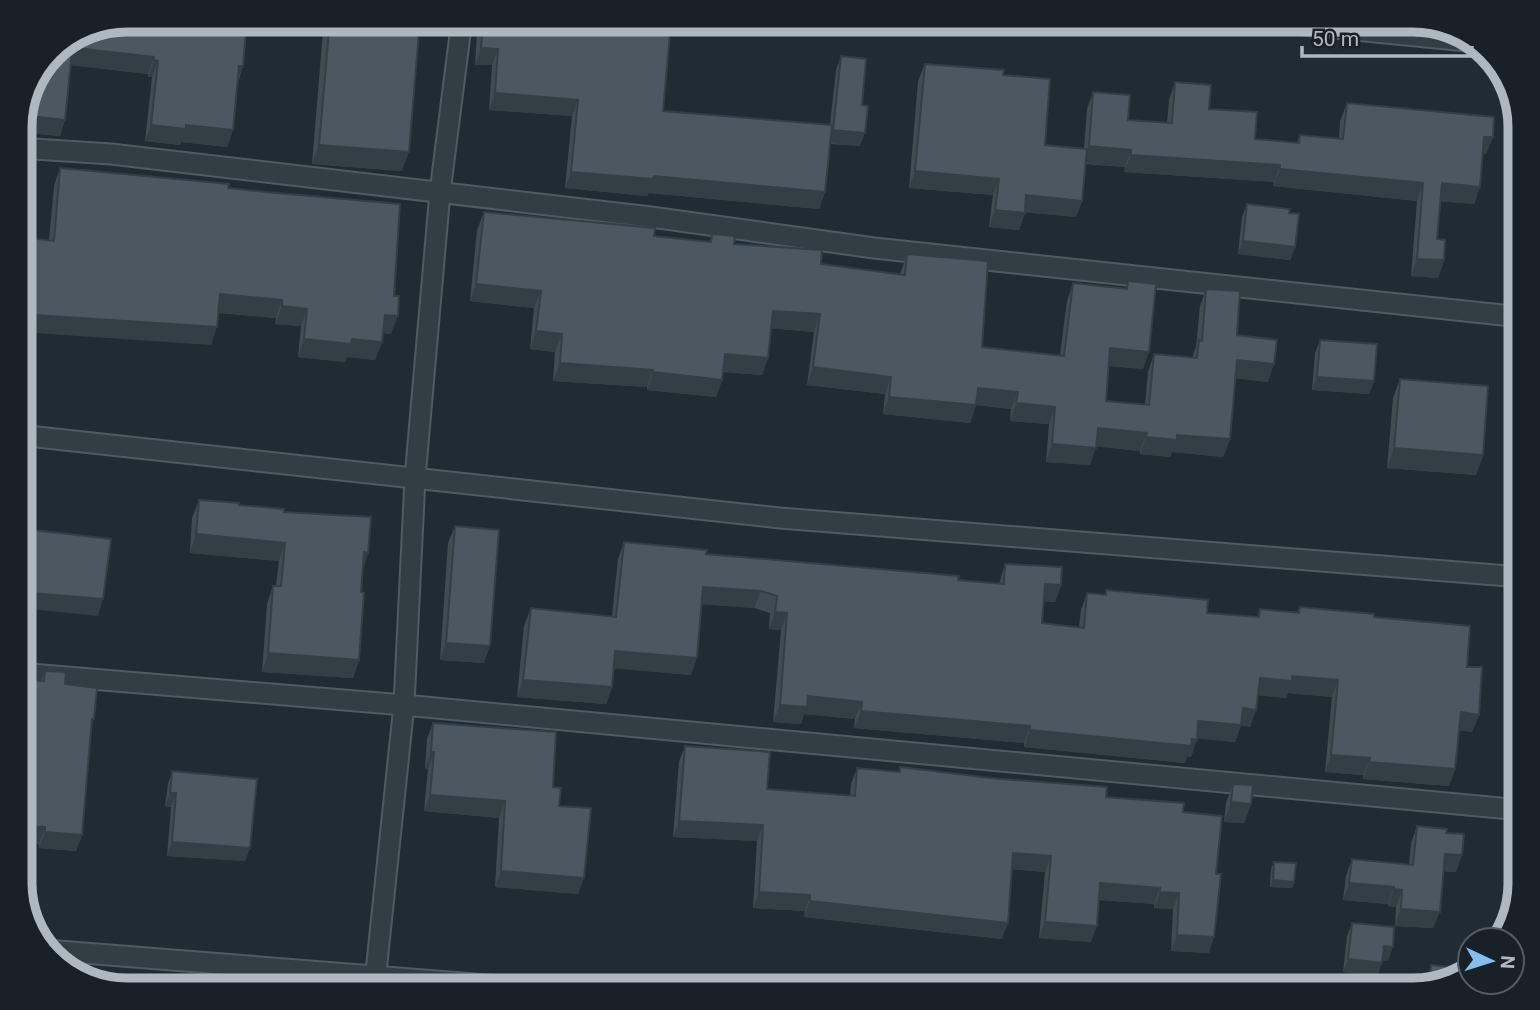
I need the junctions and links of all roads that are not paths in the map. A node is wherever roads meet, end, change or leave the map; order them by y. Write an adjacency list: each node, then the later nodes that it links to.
1 (460, 32): 5 (street)
2 (1375, 32): 3 (street)
3 (1452, 40)
4 (32, 149): 5 (street)
5 (440, 192): 6 (street); 8 (street)
6 (1508, 316)
7 (32, 436): 8 (street)
8 (415, 478): 9 (street); 11 (street)
9 (1508, 576)
10 (32, 674): 11 (street)
11 (404, 705): 12 (street); 15 (street)
12 (1508, 809)
13 (60, 951): 14 (street)
14 (317, 978)
15 (376, 978)

